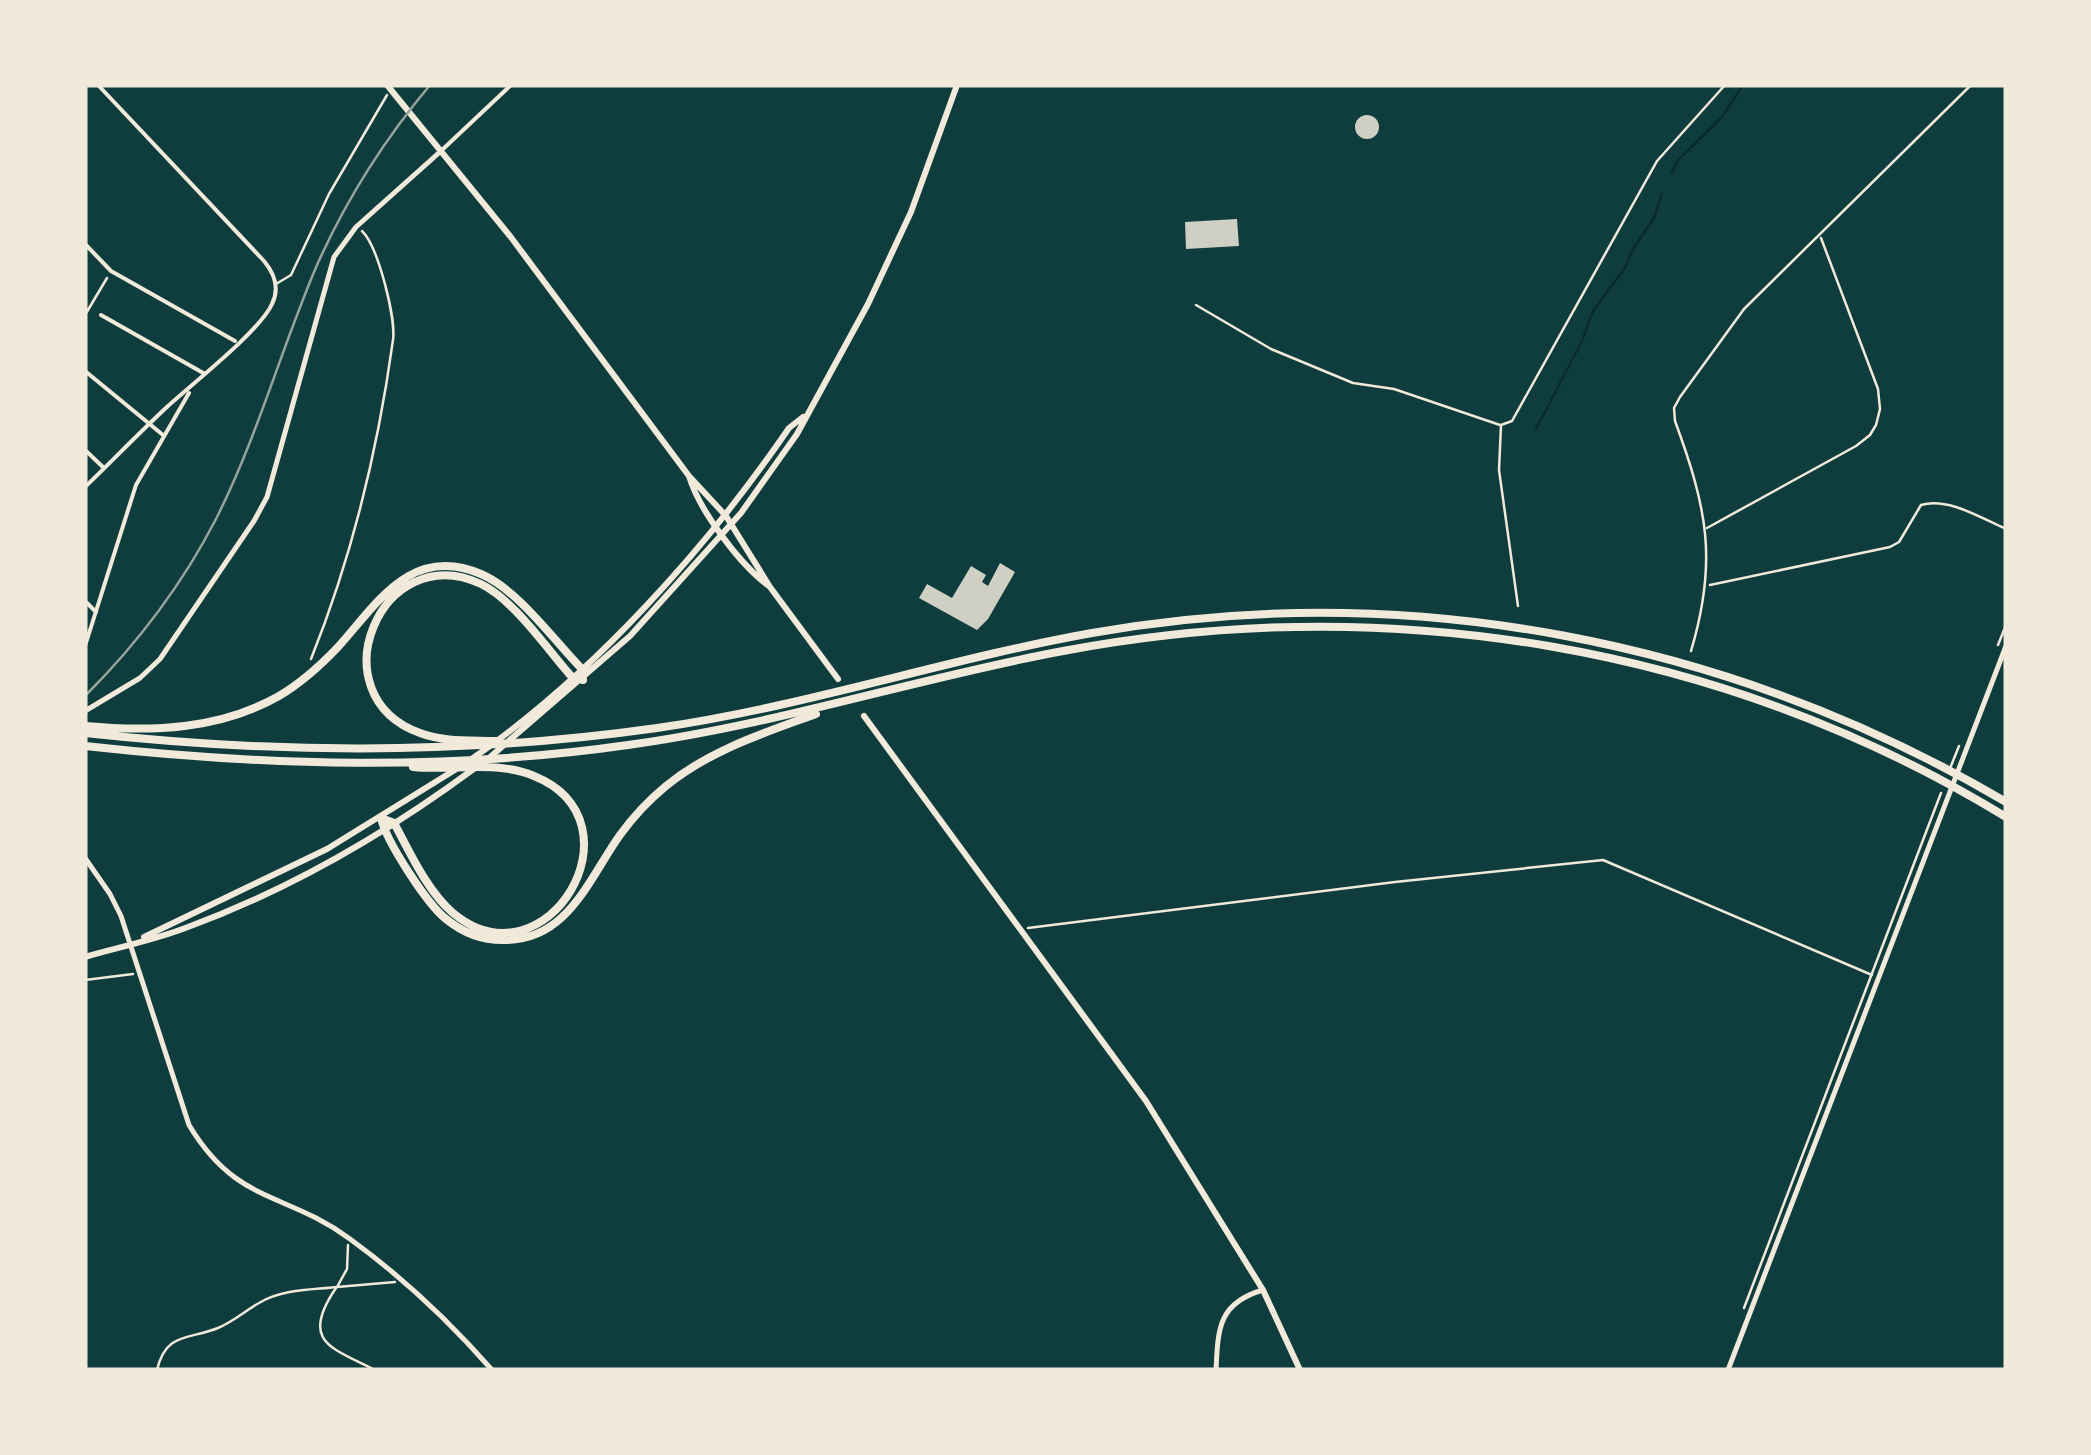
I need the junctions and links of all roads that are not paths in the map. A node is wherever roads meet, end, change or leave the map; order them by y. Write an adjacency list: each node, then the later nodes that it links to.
1 (98, 85): 8 (street)
2 (387, 85): 6 (main road)
3 (512, 85): 6 (street)
4 (957, 85): 14 (main road)
5 (387, 95): 8 (lane)
6 (442, 150): 19 (main road); 35 (street)
7 (85, 244): 10 (street)
8 (276, 284): 10 (street)
9 (101, 315): 12 (street)
10 (237, 342): 12 (street)
11 (85, 371): 15 (street)
12 (206, 374): 13 (street)
13 (192, 389): 15 (street); 16 (street)
14 (804, 416): 21 (main road); 22 (main road)
15 (151, 423): 16 (street); 18 (street)
16 (163, 435): 27 (street)
17 (85, 450): 18 (street)
18 (104, 468): 20 (street)
19 (689, 476): 21 (main road); 23 (main road)
20 (85, 486)
21 (726, 516): 22 (main road); 23 (main road)
22 (731, 524): 24 (main road); 25 (main road)
23 (716, 526): 24 (main road); 30 (main road)
24 (722, 534): 25 (main road); 33 (main road)
25 (770, 586): 32 (main road)
26 (85, 601): 27 (street)
27 (96, 612): 28 (street)
28 (85, 646)
29 (2006, 646): 54 (street)
30 (581, 668): 31 (main road); 33 (highway); 37 (highway)
31 (572, 677): 33 (highway); 38 (highway); 44 (main road)
32 (838, 679)
33 (583, 680): 45 (main road)
34 (844, 704): 40 (highway); 41 (highway); 46 (highway)
35 (85, 711)
36 (864, 716): 50 (main road)
37 (85, 729): 38 (highway)
38 (530, 743): 41 (highway)
39 (85, 746): 40 (highway)
40 (382, 764): 45 (highway)
41 (1944, 774): 42 (highway); 43 (highway)
42 (2006, 802)
43 (2006, 817)
44 (381, 818): 45 (highway); 46 (highway); 48 (main road)
45 (394, 823): 46 (main road)
46 (384, 830): 48 (main road)
47 (85, 858): 51 (street)
48 (136, 941): 49 (main road)
49 (85, 957)
50 (1263, 1290): 52 (street); 53 (main road)
51 (492, 1370)
52 (1216, 1370)
53 (1300, 1370)
54 (1728, 1370)

